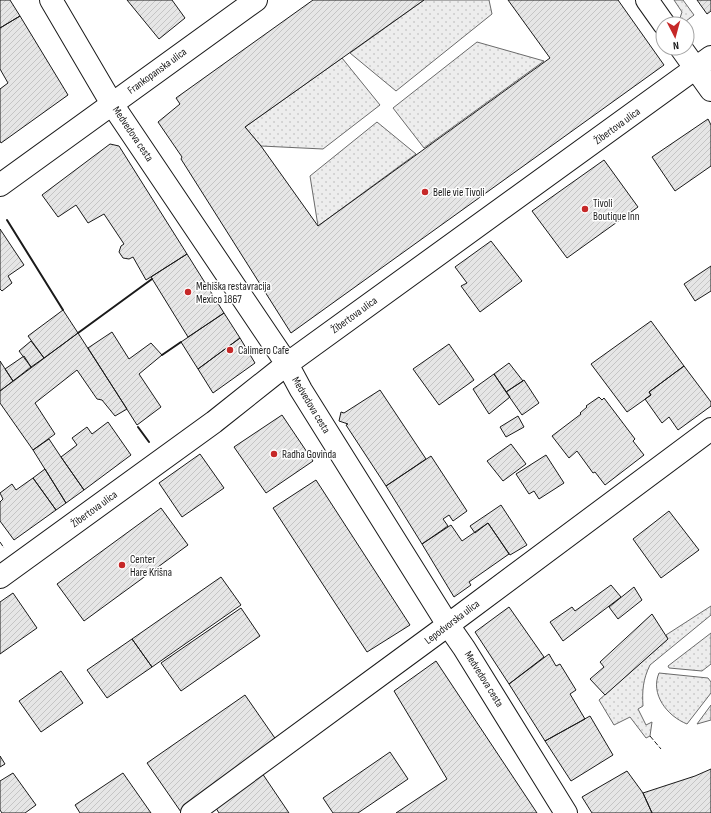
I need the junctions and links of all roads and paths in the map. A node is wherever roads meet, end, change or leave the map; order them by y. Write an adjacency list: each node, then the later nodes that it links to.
1 (51, 0): 8 (street, Medvedova cesta)
2 (256, 0): 8 (street, Frankopanska ulica)
3 (647, 0): 4 (street)
4 (658, 16)
5 (693, 56): 6 (street)
6 (703, 63): 7 (street); 10 (street, Žibertova ulica)
7 (711, 90)
8 (112, 104): 9 (street, Frankopanska ulica); 10 (street, Medvedova cesta)
9 (0, 185)
10 (287, 364): 12 (street, Žibertova ulica); 13 (street, Medvedova cesta)
11 (711, 429): 13 (street, Lepodvorska ulica)
12 (0, 577)
13 (448, 625): 14 (street, Lepodvorska ulica); 15 (street, Medvedova cesta)
14 (192, 813)
15 (566, 813)

